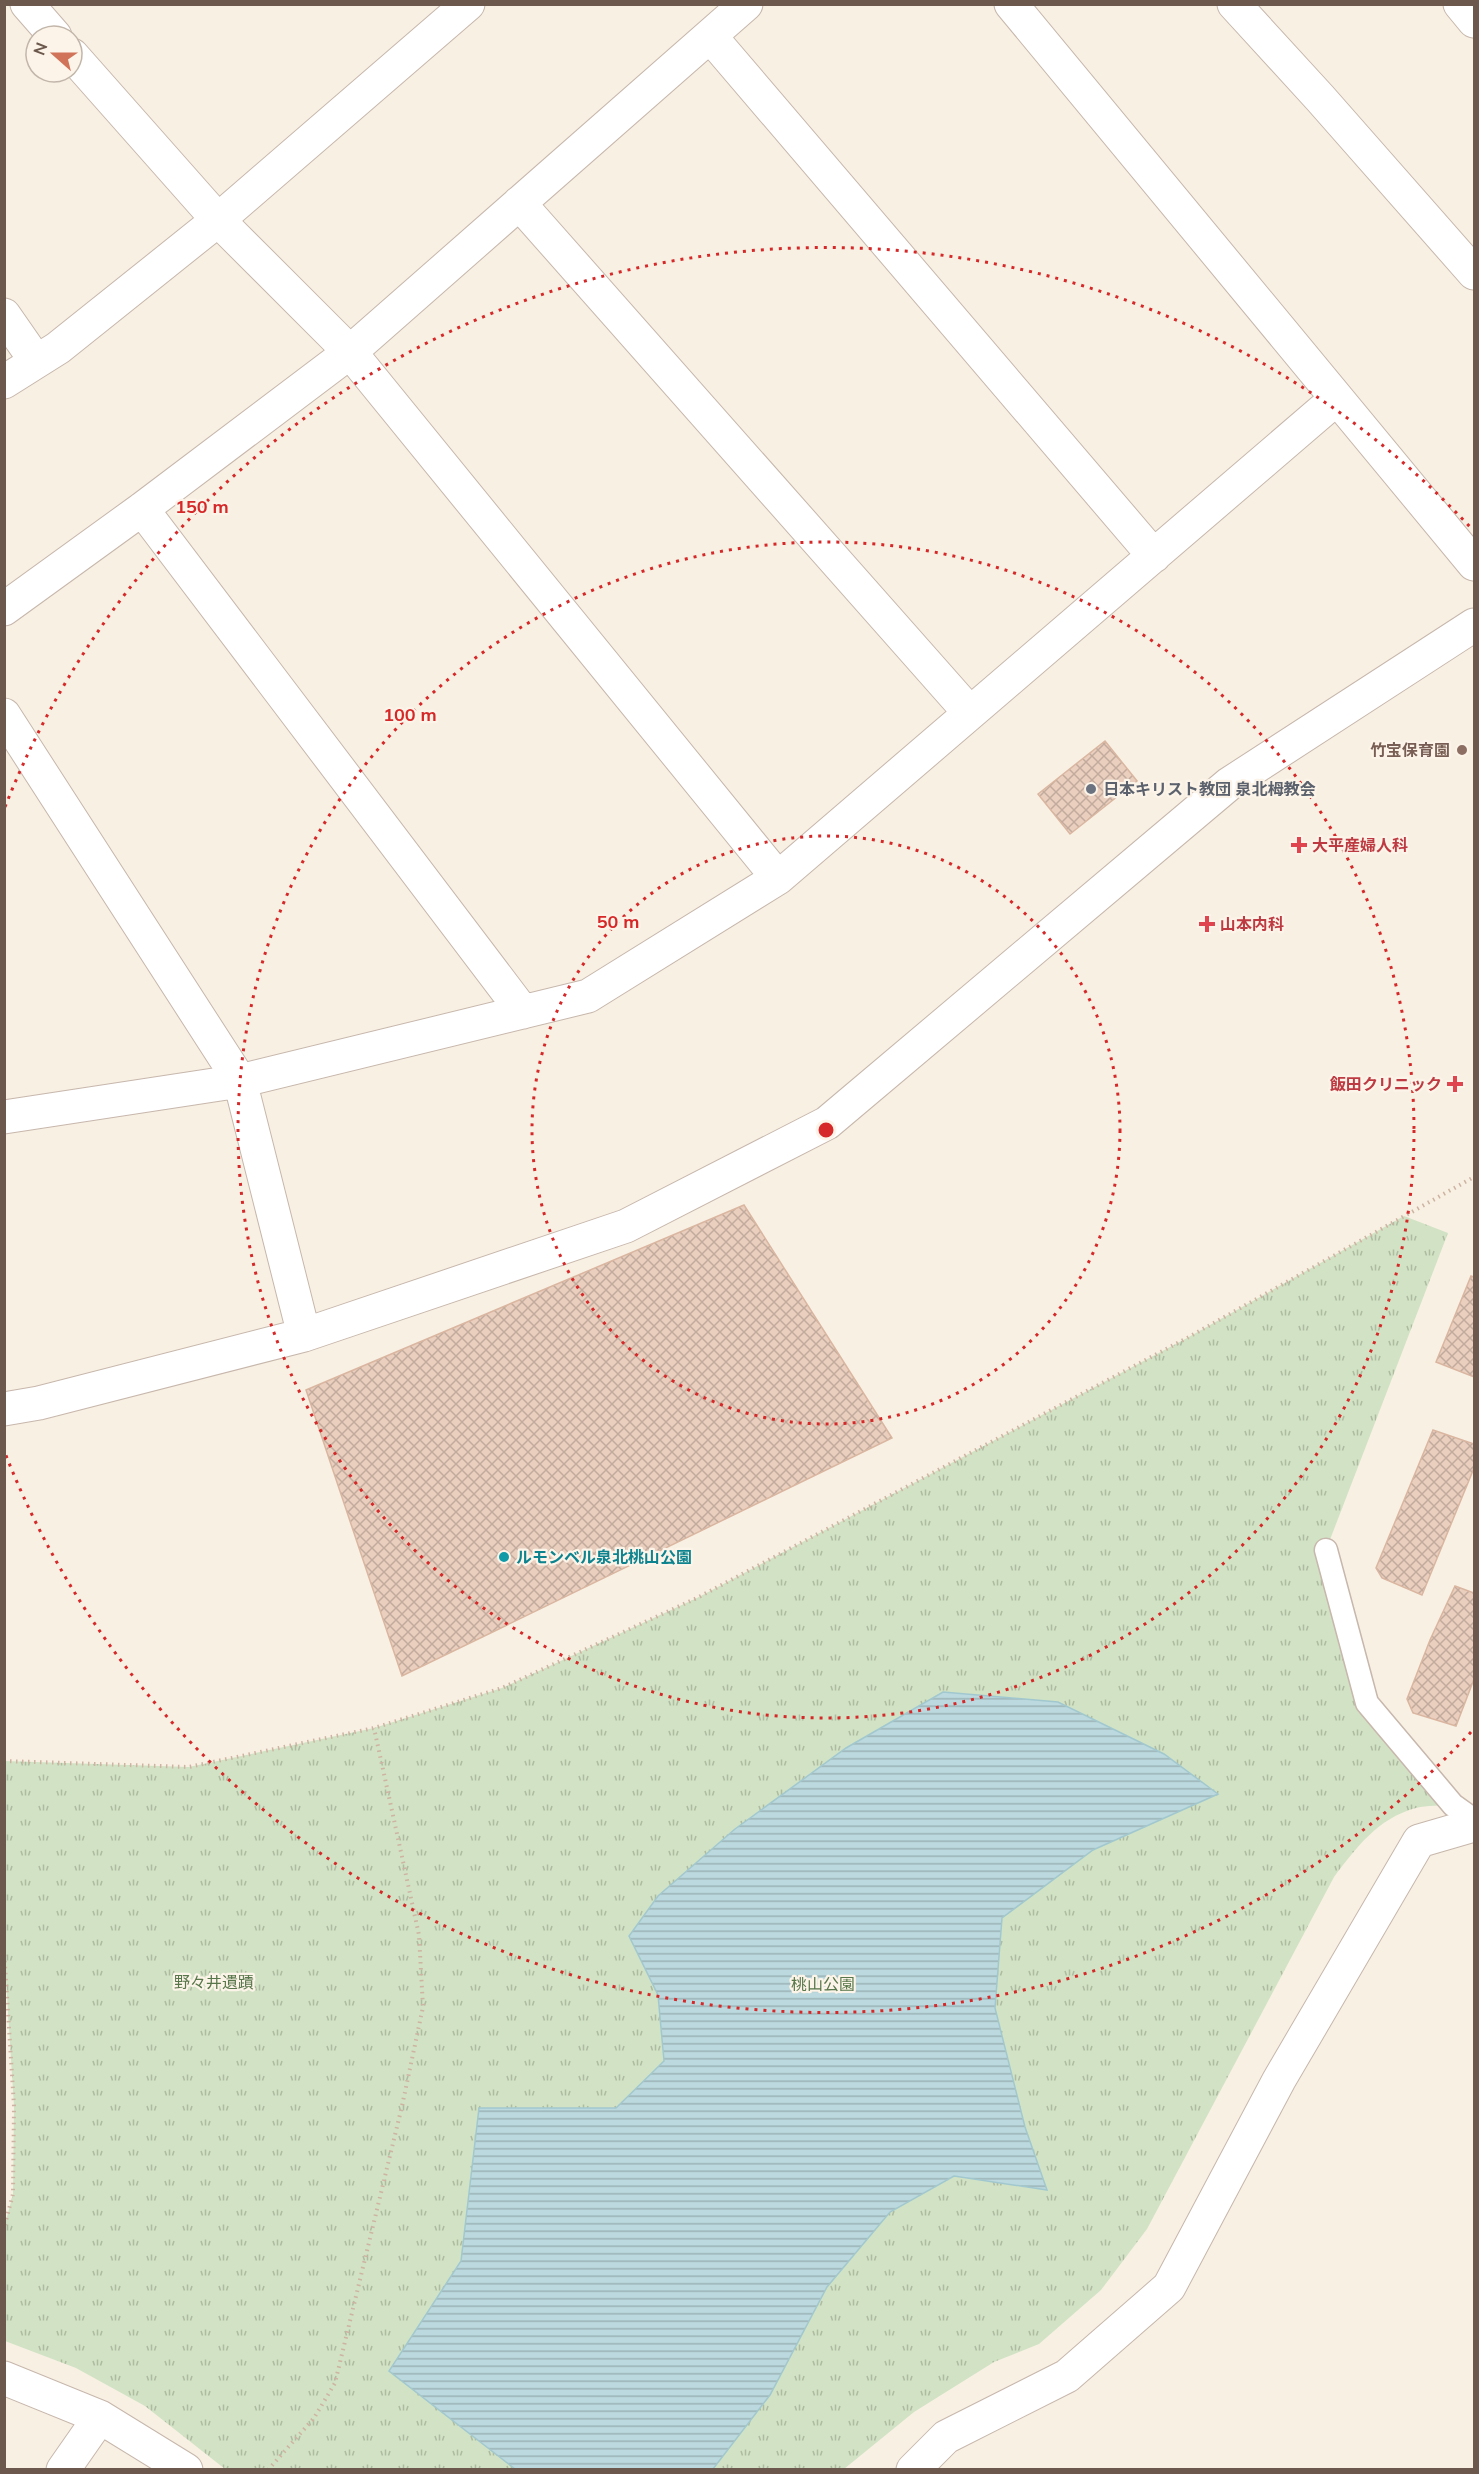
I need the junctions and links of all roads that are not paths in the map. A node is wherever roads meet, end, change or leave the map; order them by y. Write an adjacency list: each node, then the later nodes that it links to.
1 (27, 4): 8 (street)
2 (468, 4): 12 (street)
3 (746, 4): 9 (street)
4 (1011, 4): 18 (street)
5 (1234, 4): 13 (street)
6 (1460, 4): 7 (street)
7 (1474, 21)
8 (44, 24)
9 (710, 36): 11 (street); 20 (street)
10 (84, 69): 12 (street)
11 (519, 204): 15 (street); 24 (street)
12 (218, 220): 15 (street); 16 (street)
13 (1474, 273)
14 (4, 315): 16 (street)
15 (350, 352): 19 (street); 26 (street)
16 (36, 361): 17 (street)
17 (4, 382)
18 (1336, 399): 20 (street); 21 (street)
19 (142, 509): 22 (street); 27 (street)
20 (1154, 556): 24 (street)
21 (1474, 564)
22 (4, 609)
23 (1474, 625): 30 (street)
24 (970, 713): 26 (street)
25 (4, 715): 28 (street)
26 (778, 878): 27 (street)
27 (523, 1012): 28 (street)
28 (240, 1081): 29 (street); 30 (street)
29 (4, 1116)
30 (304, 1335): 31 (street)
31 (4, 1409)
32 (1326, 1550): 33 (lane)
33 (1474, 1820)
34 (1474, 1825): 39 (street)
35 (4, 2378): 36 (street)
36 (100, 2417): 37 (street); 38 (street)
37 (63, 2469)
38 (186, 2469)
39 (913, 2469)

